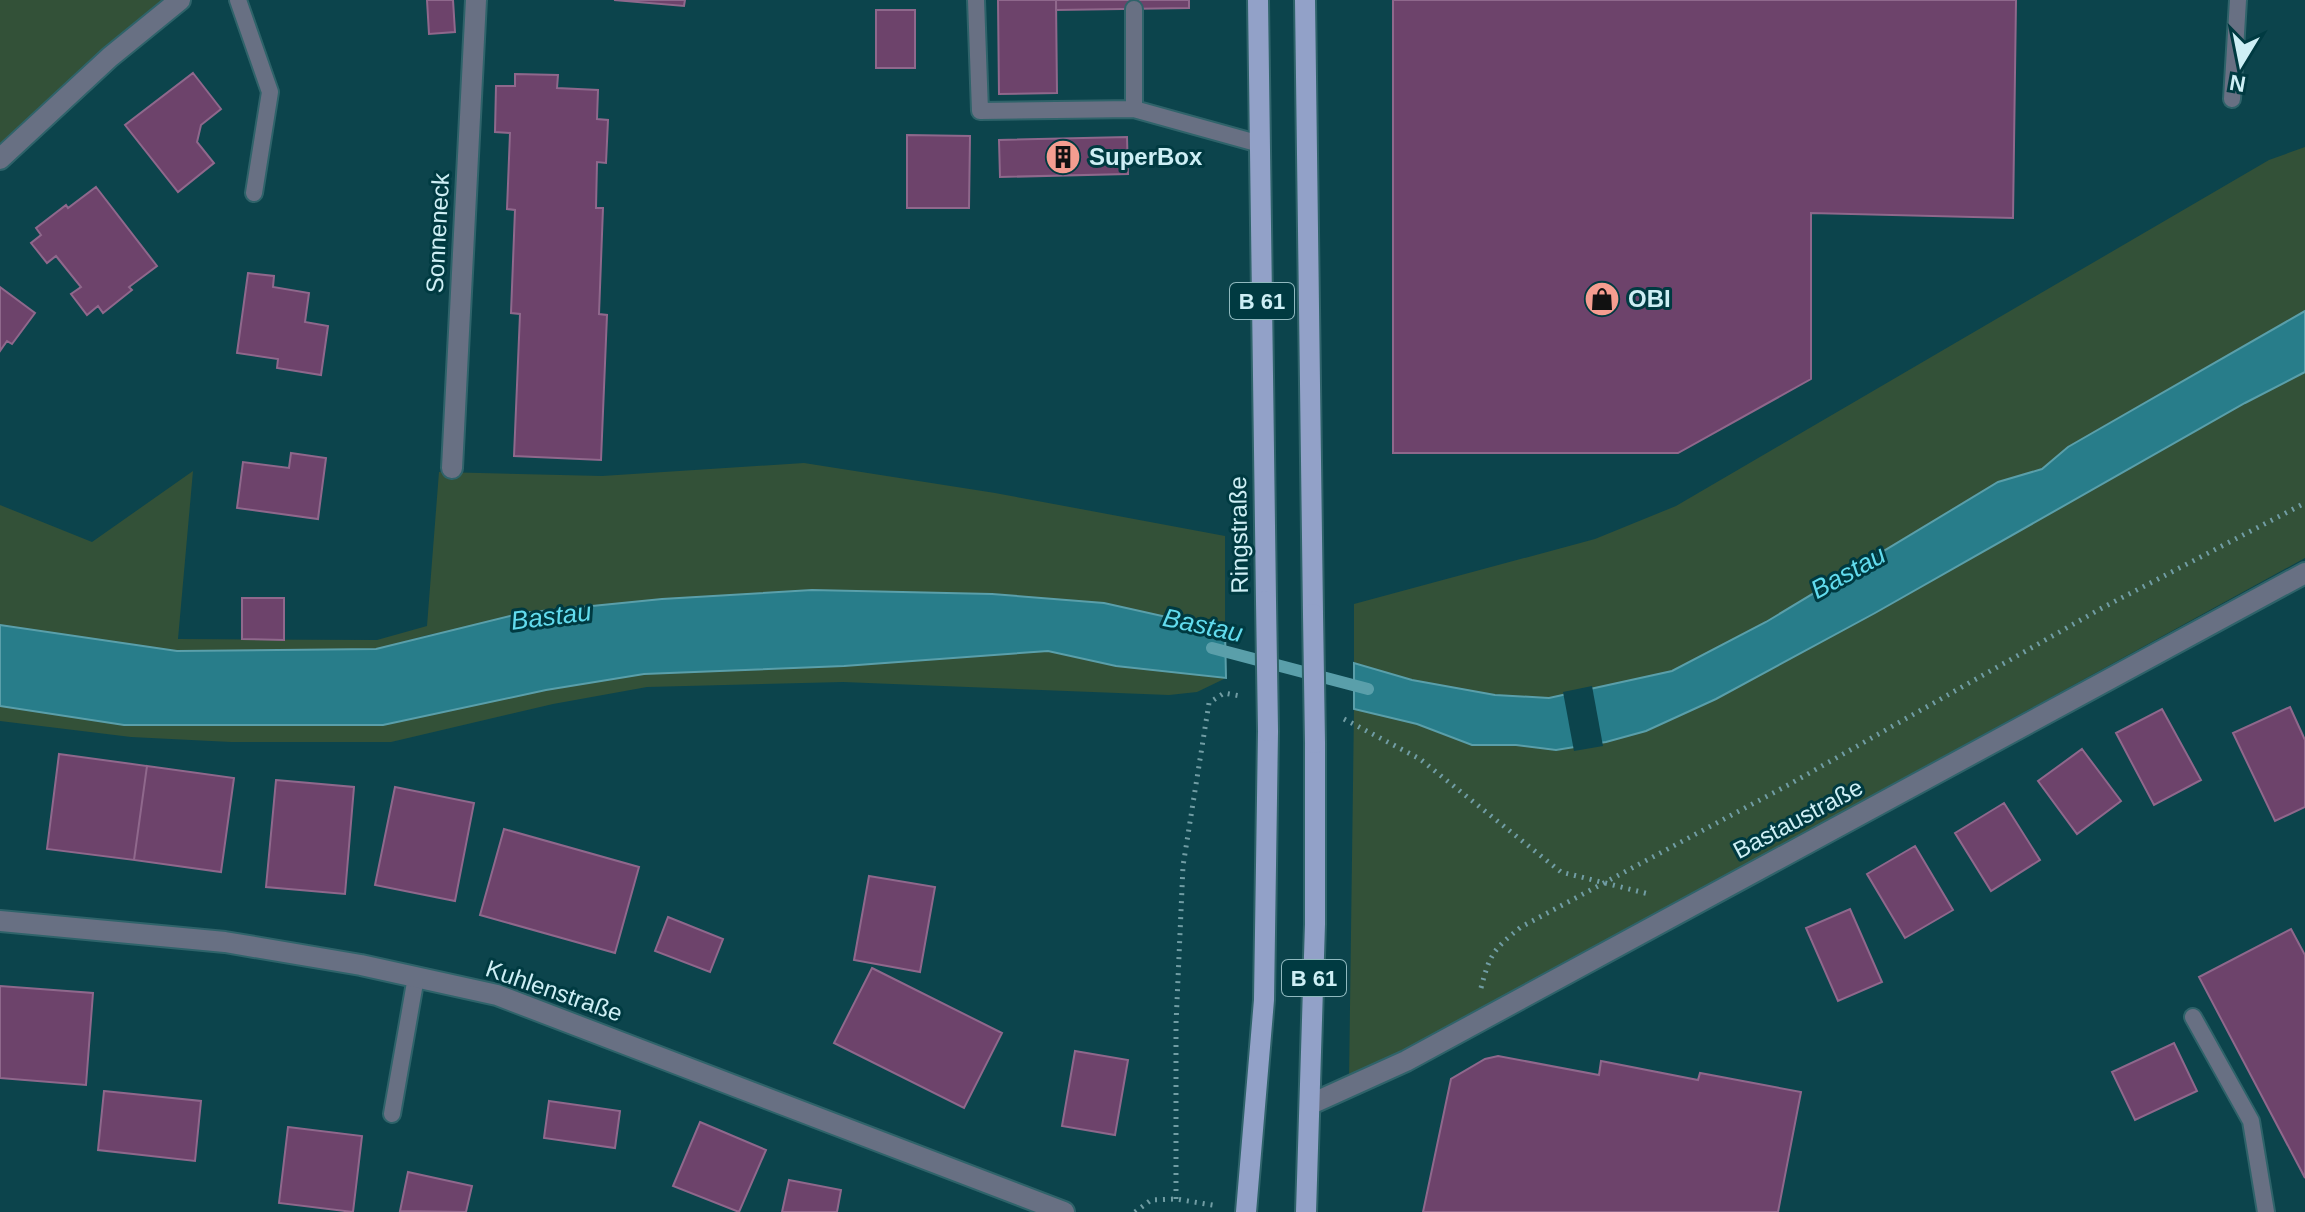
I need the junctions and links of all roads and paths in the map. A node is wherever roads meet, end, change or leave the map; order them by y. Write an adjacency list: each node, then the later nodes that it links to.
1 (180, 0): 12 (street)
2 (238, 0): 13 (lane)
3 (476, 0): 14 (street, Sonneneck)
4 (976, 0): 10 (lane)
5 (1258, 0): 11 (main road, Ringstraße / B 61)
6 (1305, 0): 21 (main road, B 61, bridge)
7 (2238, 0): 9 (lane)
8 (1134, 9): 10 (lane)
9 (2232, 99)
10 (1134, 109): 11 (lane)
11 (1260, 144): 23 (main road, Ringstraße / B 61, bridge)
12 (0, 159)
13 (254, 193)
14 (452, 468)
15 (2305, 503): 20 (path)
16 (2305, 573): 20 (street, Bastaustraße)
17 (0, 921): 18 (street, Kuhlenstraße)
18 (416, 977): 22 (lane); 24 (street, Kuhlenstraße)
19 (2193, 1017): 27 (lane)
20 (1473, 1024): 21 (street, Bastaustraße)
21 (1311, 1104): 26 (main road, B 61)
22 (392, 1114)
23 (1246, 1211): 25 (path)
24 (1064, 1212)
25 (1135, 1212)
26 (1306, 1212)
27 (2266, 1212)

